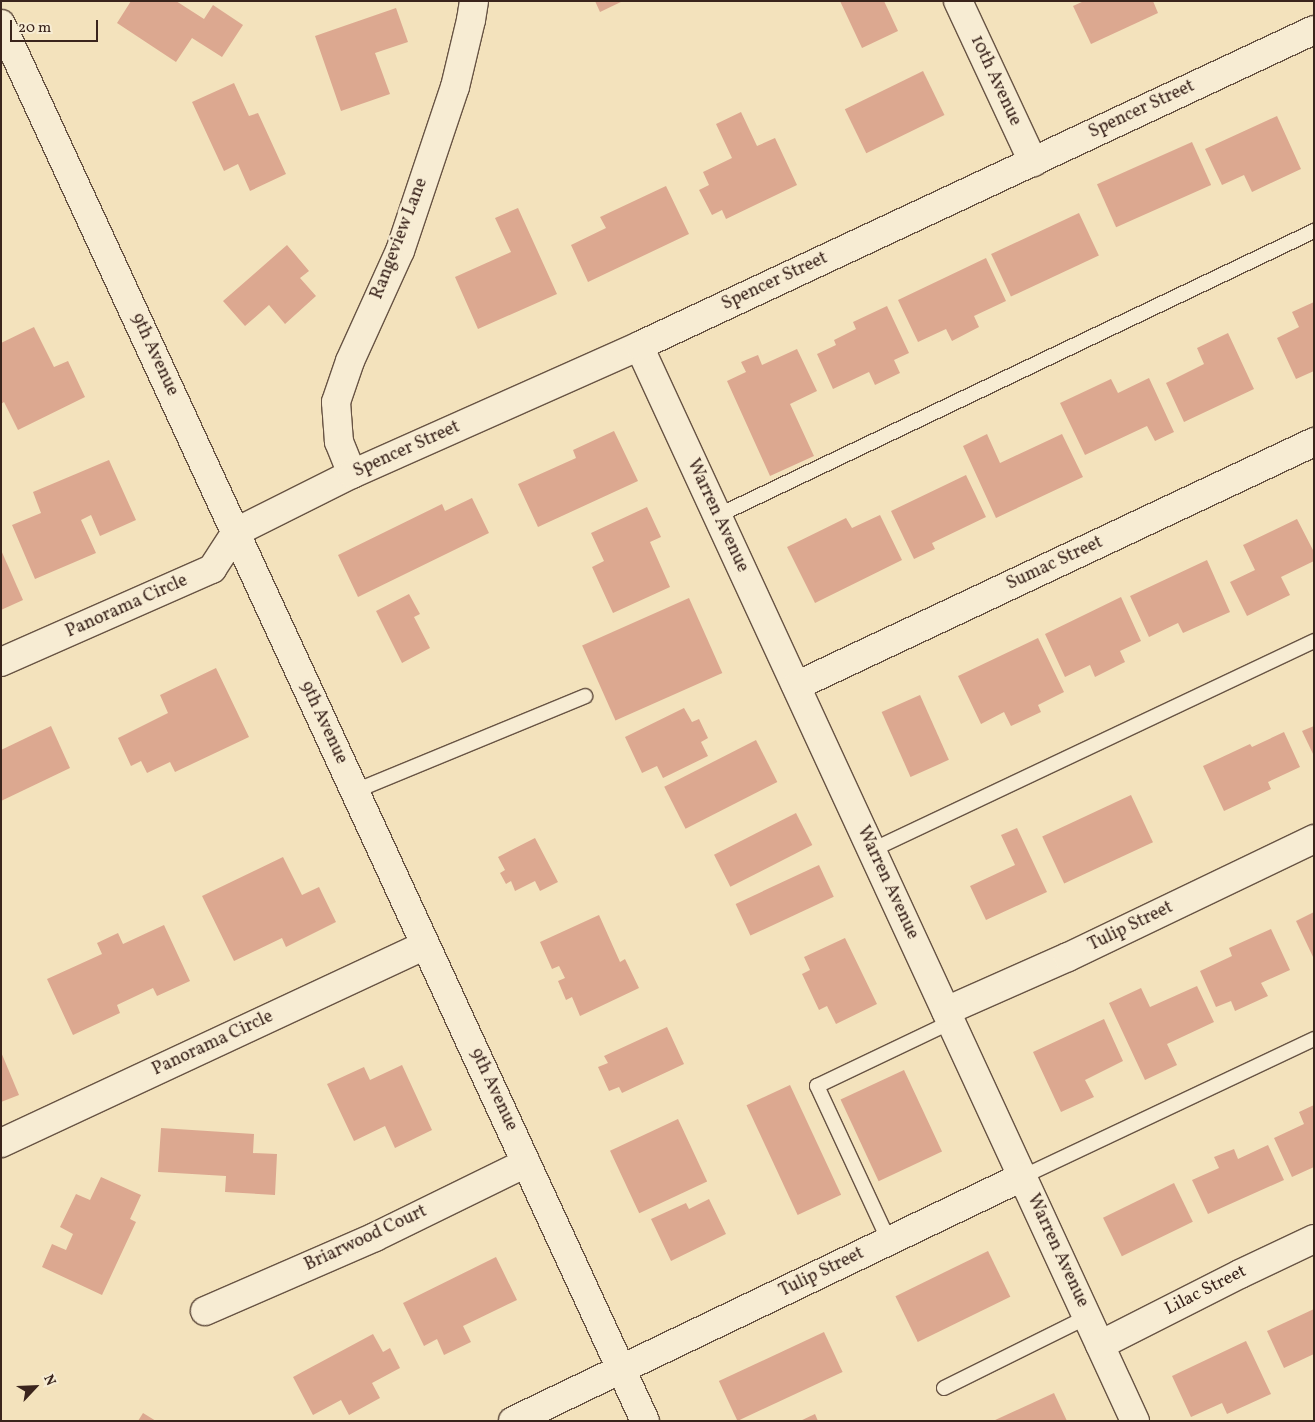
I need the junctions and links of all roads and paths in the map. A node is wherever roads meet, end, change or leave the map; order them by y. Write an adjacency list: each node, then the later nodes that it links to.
1 (474, 1): 9 (street, Rangeview Lane)
2 (958, 1): 5 (street, 10th Avenue)
3 (1314, 30): 5 (street, Spencer Street)
4 (3, 33): 11 (street, 9th Avenue)
5 (1033, 162): 7 (street, Spencer Street)
6 (1314, 231): 10 (lane)
7 (639, 346): 9 (street, Spencer Street); 10 (street, Warren Avenue)
8 (1314, 442): 14 (street, Sumac Street)
9 (352, 474): 11 (street, Spencer Street)
10 (717, 516): 14 (street, Warren Avenue)
11 (236, 532): 13 (street, Panorama Circle); 16 (street, 9th Avenue)
12 (1314, 640): 18 (lane)
13 (1, 662)
14 (796, 686): 18 (street, Warren Avenue)
15 (585, 696): 16 (lane)
16 (355, 792): 19 (street, 9th Avenue)
17 (1314, 839): 20 (street, Tulip Street)
18 (872, 850): 20 (street, Warren Avenue)
19 (425, 945): 22 (street, Panorama Circle); 23 (street, 9th Avenue)
20 (948, 1017): 24 (street, Warren Avenue); 26 (lane)
21 (1314, 1039): 24 (lane)
22 (1, 1144)
23 (526, 1164): 27 (street, Briarwood Court); 30 (street, 9th Avenue)
24 (1022, 1177): 26 (street, Tulip Street); 28 (street, Warren Avenue)
25 (1314, 1239): 29 (street, Lilac Street)
26 (889, 1241): 30 (street, Tulip Street)
27 (205, 1311)
28 (1087, 1317): 29 (street, Warren Avenue); 31 (lane)
29 (1100, 1345): 34 (street, Warren Avenue)
30 (621, 1369): 32 (street, Tulip Street); 33 (street, 9th Avenue)
31 (944, 1388)
32 (513, 1421)
33 (645, 1421)
34 (1135, 1421)

